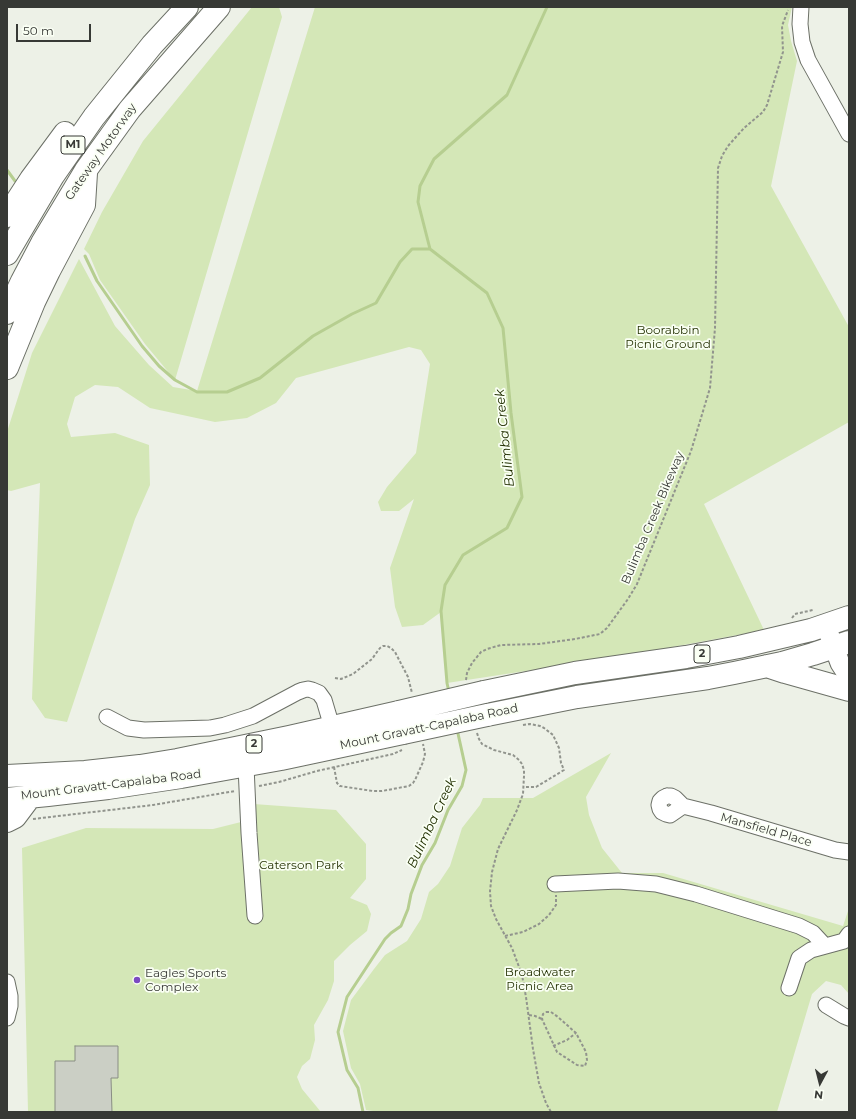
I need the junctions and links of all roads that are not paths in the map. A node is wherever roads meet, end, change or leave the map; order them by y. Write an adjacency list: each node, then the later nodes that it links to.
1 (187, 7): 4 (highway, Gateway Motorway / M1)
2 (219, 7): 6 (highway, Gateway Motorway / M1)
3 (801, 7): 5 (street)
4 (152, 45): 7 (highway); 8 (highway, Gateway Motorway / M1)
5 (849, 134)
6 (86, 170): 9 (highway, Gateway Motorway / M1); 10 (highway)
7 (7, 216)
8 (7, 254)
9 (7, 313)
10 (7, 368)
11 (831, 619): 12 (main road); 17 (highway, Mount Gravatt-Capalaba Road / 2, bridge)
12 (844, 645): 13 (highway, Mount Gravatt-Capalaba Road / 2); 14 (main road)
13 (767, 666): 15 (highway); 18 (highway, Mount Gravatt-Capalaba Road / 2, bridge)
14 (849, 677)
15 (849, 690)
16 (107, 717): 17 (street, Mount Gravatt-Capalaba Road)
17 (332, 727): 19 (highway, Mount Gravatt-Capalaba Road / 2)
18 (246, 766): 20 (highway, Mount Gravatt-Capalaba Road / 2); 26 (street)
19 (7, 776)
20 (30, 797): 21 (highway, Mount Gravatt-Capalaba Road / 2); 23 (highway)
21 (7, 798)
22 (683, 806): 24 (street, Mansfield Place)
23 (7, 821)
24 (849, 852)
25 (556, 884): 28 (street)
26 (255, 916)
27 (849, 934): 28 (street)
28 (825, 946): 30 (street)
29 (7, 982): 32 (street)
30 (789, 988)
31 (826, 1005): 33 (street)
32 (7, 1018)
33 (849, 1018)

